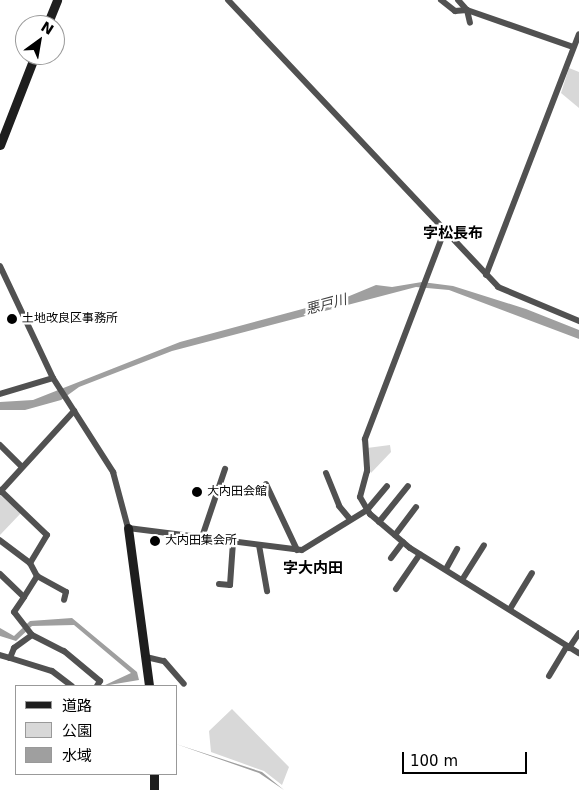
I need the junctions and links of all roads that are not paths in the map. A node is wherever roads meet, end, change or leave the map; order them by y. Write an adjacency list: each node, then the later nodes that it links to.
1 (57, 0): 6 (street)
2 (228, 0): 12 (street)
3 (441, 0): 5 (street)
4 (458, 0): 5 (street)
5 (467, 10): 7 (street); 9 (street)
6 (51, 15)
7 (470, 23)
8 (579, 34): 9 (street)
9 (573, 47): 14 (street)
10 (31, 65): 11 (street)
11 (0, 146)
12 (444, 232): 14 (street); 28 (street)
13 (0, 266): 16 (street)
14 (486, 275): 15 (street)
15 (579, 321)
16 (53, 378): 17 (street); 18 (street)
17 (0, 394)
18 (74, 411): 20 (street); 31 (street)
19 (0, 445): 20 (street)
20 (22, 467): 26 (street)
21 (225, 469): 33 (street)
22 (326, 473): 29 (street)
23 (266, 484): 40 (street)
24 (387, 486): 28 (street)
25 (408, 486): 30 (street)
26 (0, 491): 43 (street)
27 (416, 507): 32 (street)
28 (367, 510): 29 (street); 30 (street)
29 (349, 518): 40 (street)
30 (379, 522): 32 (street)
31 (128, 528): 33 (street); 60 (street)
32 (395, 535): 36 (street)
33 (202, 537): 35 (street)
34 (0, 540): 43 (street)
35 (233, 542): 37 (street); 49 (street)
36 (404, 542): 41 (street); 42 (street)
37 (259, 545): 40 (street); 51 (street)
38 (484, 545): 48 (street)
39 (458, 549): 44 (street)
40 (297, 550)
41 (420, 554): 44 (street); 50 (street)
42 (391, 558)
43 (30, 563): 47 (street)
44 (446, 569): 48 (street)
45 (532, 573): 54 (street)
46 (0, 574): 52 (street)
47 (37, 576): 52 (street); 53 (street)
48 (462, 580): 54 (street)
49 (219, 584)
50 (396, 589)
51 (267, 591)
52 (24, 597): 55 (street)
53 (64, 600)
54 (510, 608): 57 (street)
55 (31, 632): 61 (street); 65 (street)
56 (579, 633): 57 (street)
57 (568, 647): 58 (street); 62 (street)
58 (579, 653)
59 (0, 655): 61 (street)
60 (146, 657): 63 (street); 66 (street)
61 (10, 658): 64 (street)
62 (549, 676)
63 (184, 684)
64 (71, 685)
65 (98, 685)
66 (149, 685)
67 (154, 775): 68 (street)
68 (154, 790)

